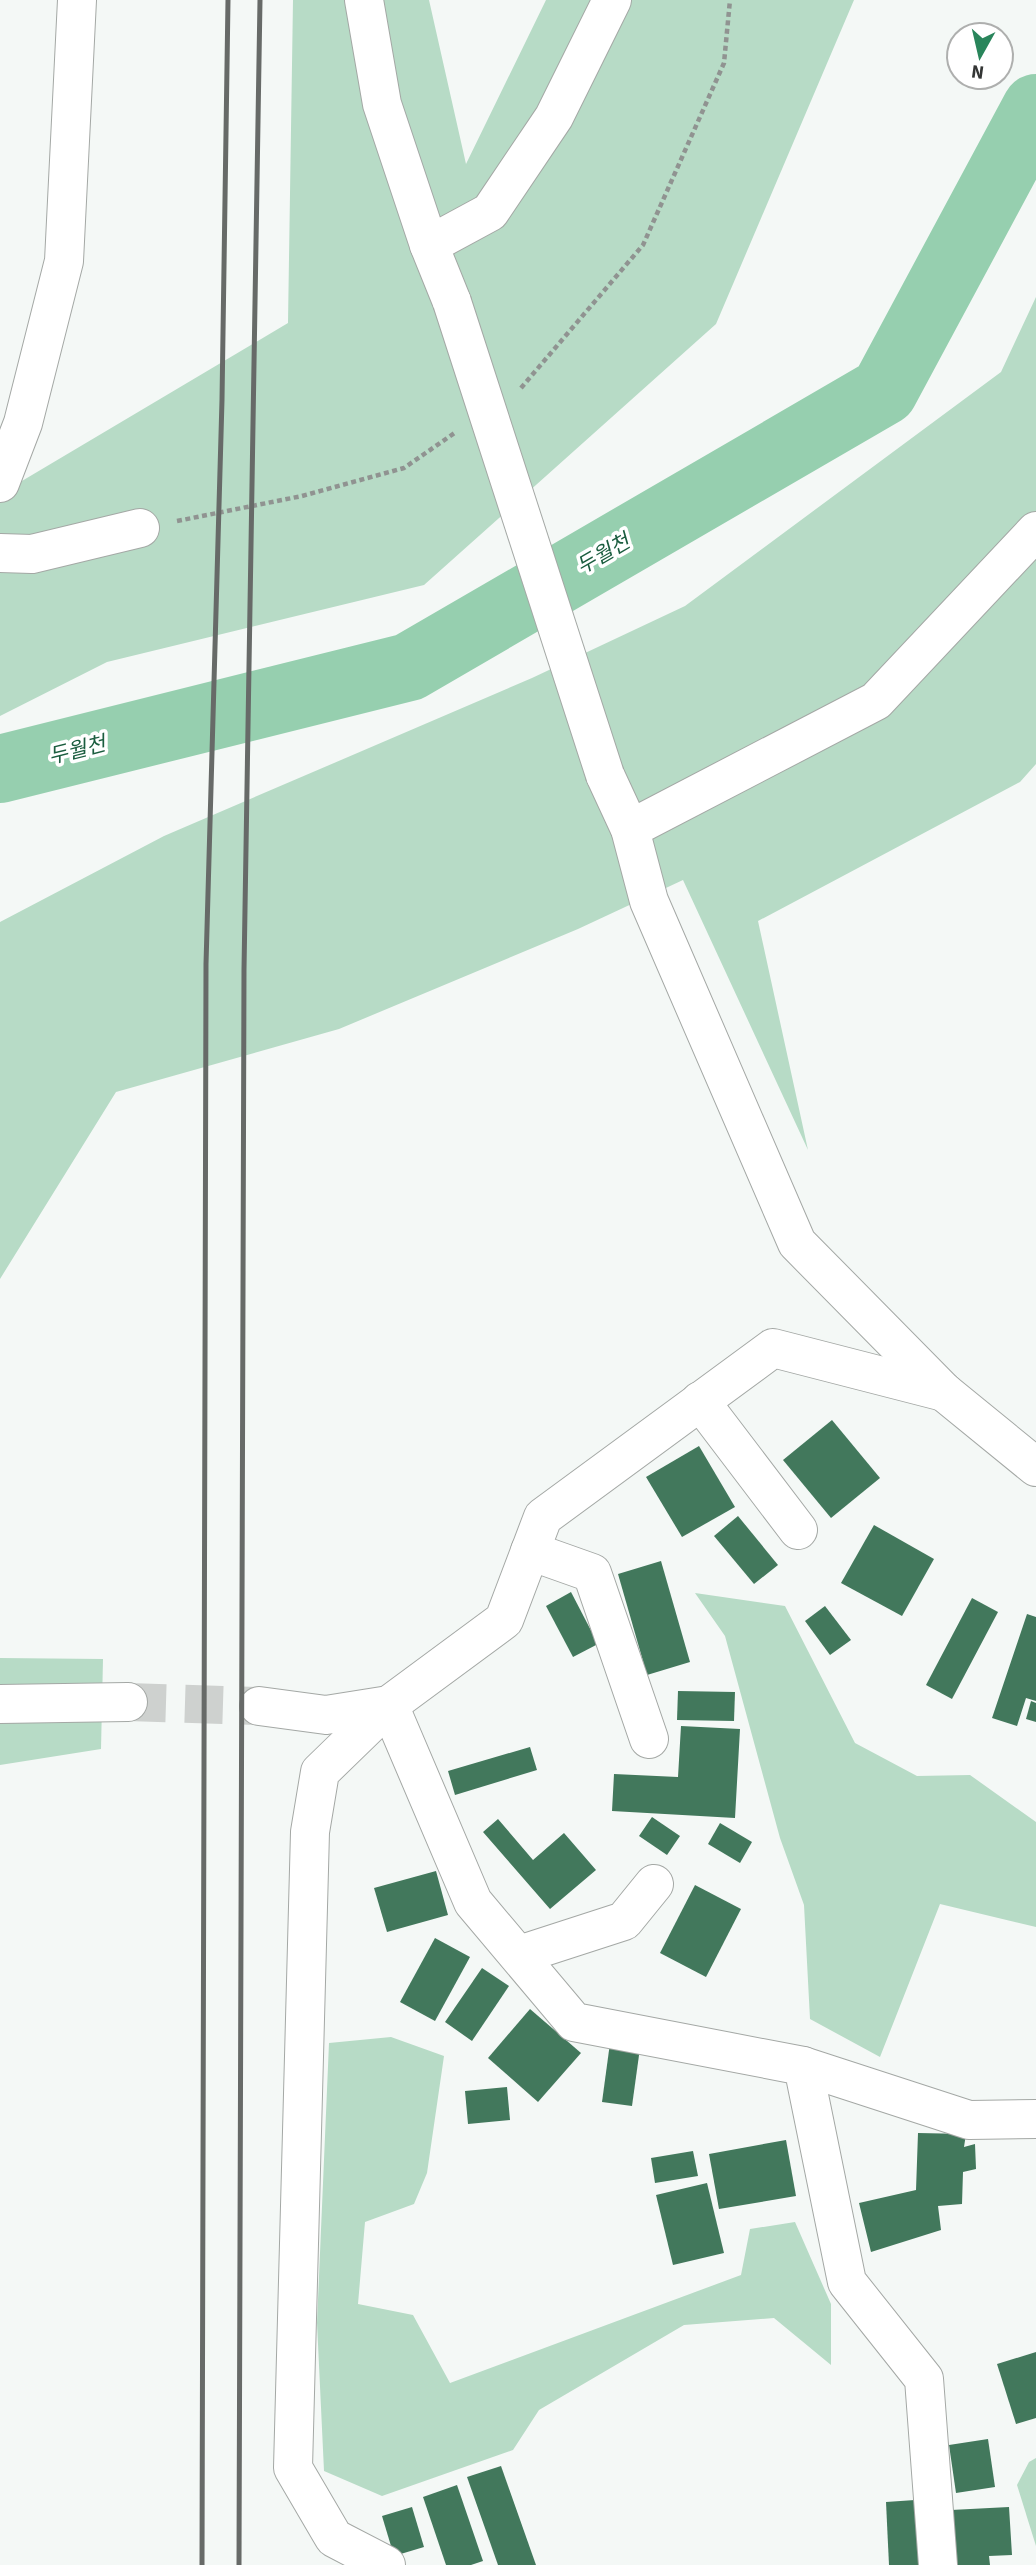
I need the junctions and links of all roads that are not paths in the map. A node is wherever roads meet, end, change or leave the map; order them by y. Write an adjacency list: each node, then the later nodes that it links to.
1 (77, 0): 5 (street)
2 (365, 0): 4 (street)
3 (611, 0): 4 (street)
4 (429, 245): 9 (street, bridge)
5 (0, 483)
6 (140, 528): 8 (street)
7 (1036, 531): 9 (street)
8 (0, 553)
9 (630, 829): 10 (street)
10 (944, 1392): 11 (street); 12 (street)
11 (700, 1401): 13 (street); 14 (street)
12 (1036, 1466)
13 (798, 1530)
14 (530, 1551): 17 (street); 19 (street)
15 (128, 1702): 16 (street)
16 (0, 1704)
17 (389, 1705): 18 (street); 21 (street); 24 (street)
18 (259, 1706)
19 (649, 1739)
20 (654, 1884): 21 (street)
21 (519, 1955): 22 (street)
22 (803, 2066): 23 (street); 26 (street)
23 (1036, 2119)
24 (334, 2552): 25 (street)
25 (386, 2565)
26 (938, 2565)

